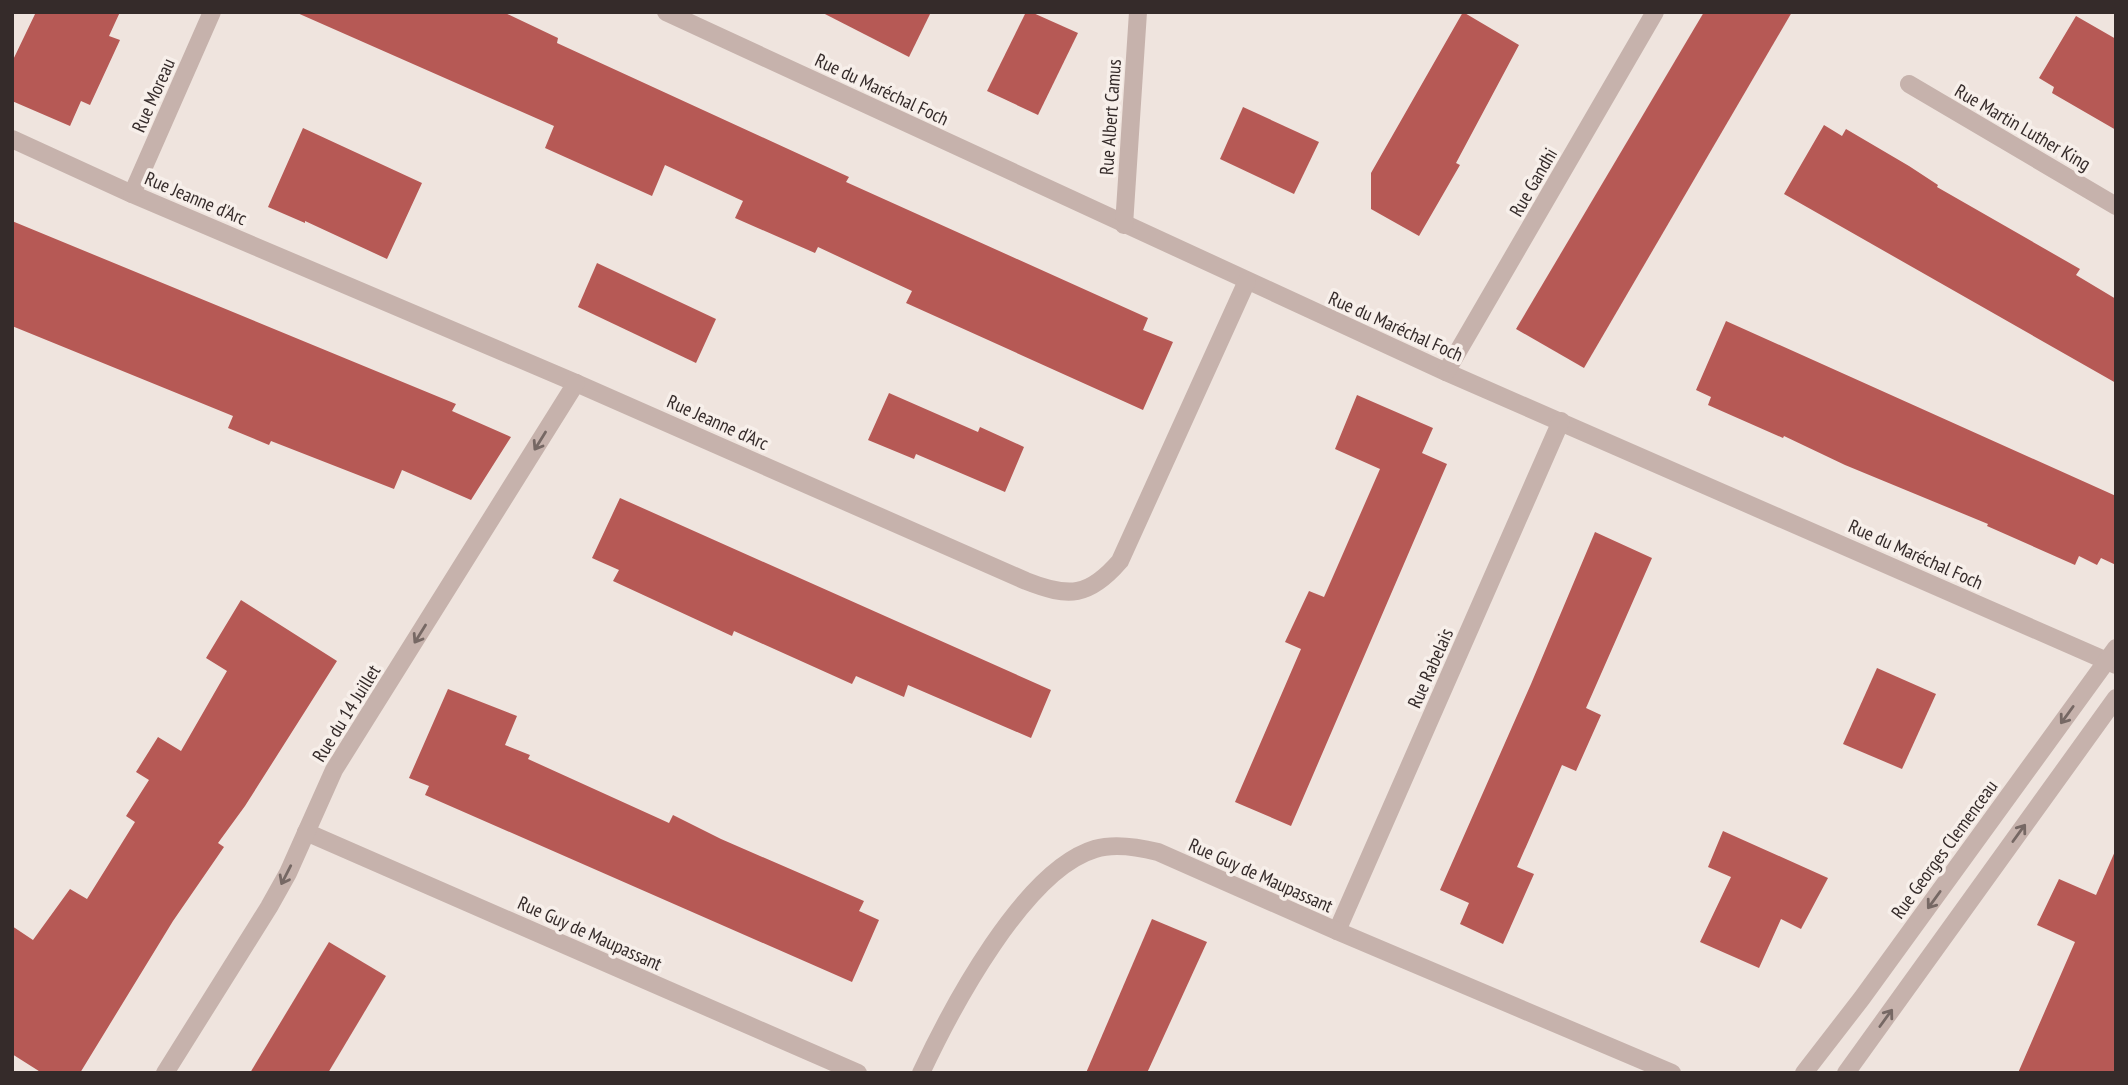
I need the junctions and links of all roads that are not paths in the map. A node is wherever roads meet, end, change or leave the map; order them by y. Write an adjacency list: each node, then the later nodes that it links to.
1 (212, 12): 7 (street, Rue Moreau)
2 (666, 12): 9 (street, Rue du Maréchal Foch)
3 (1138, 12): 9 (street, Rue Albert Camus)
4 (1655, 12): 11 (street, Rue Gandhi)
5 (1909, 84): 8 (street, Rue Martin Luther King)
6 (12, 139): 7 (street, Rue Jeanne d'Arc)
7 (132, 194): 12 (street, Rue Jeanne d'Arc)
8 (2116, 205)
9 (1124, 225): 10 (street, Rue du Maréchal Foch)
10 (1247, 281): 11 (street, Rue du Maréchal Foch); 12 (street, Rue Jeanne d'Arc)
11 (1446, 372): 13 (street, Rue du Maréchal Foch)
12 (576, 383): 16 (street, Rue du 14 Juillet, one-way to 16)
13 (1561, 421): 14 (street, Rue du Maréchal Foch); 17 (street, Rue Rabelais)
14 (2113, 658): 22 (street, Rue Georges Clemenceau, one-way to 22)
15 (2116, 698): 23 (street, one-way to 15)
16 (306, 832): 18 (street, Rue du 14 Juillet, one-way to 18); 19 (street, Rue Guy de Maupassant)
17 (1336, 931): 20 (street, Rue Guy de Maupassant); 21 (street, Rue Guy de Maupassant)
18 (165, 1073)
19 (858, 1073)
20 (921, 1073)
21 (1672, 1073)
22 (1804, 1073)
23 (1846, 1073)

